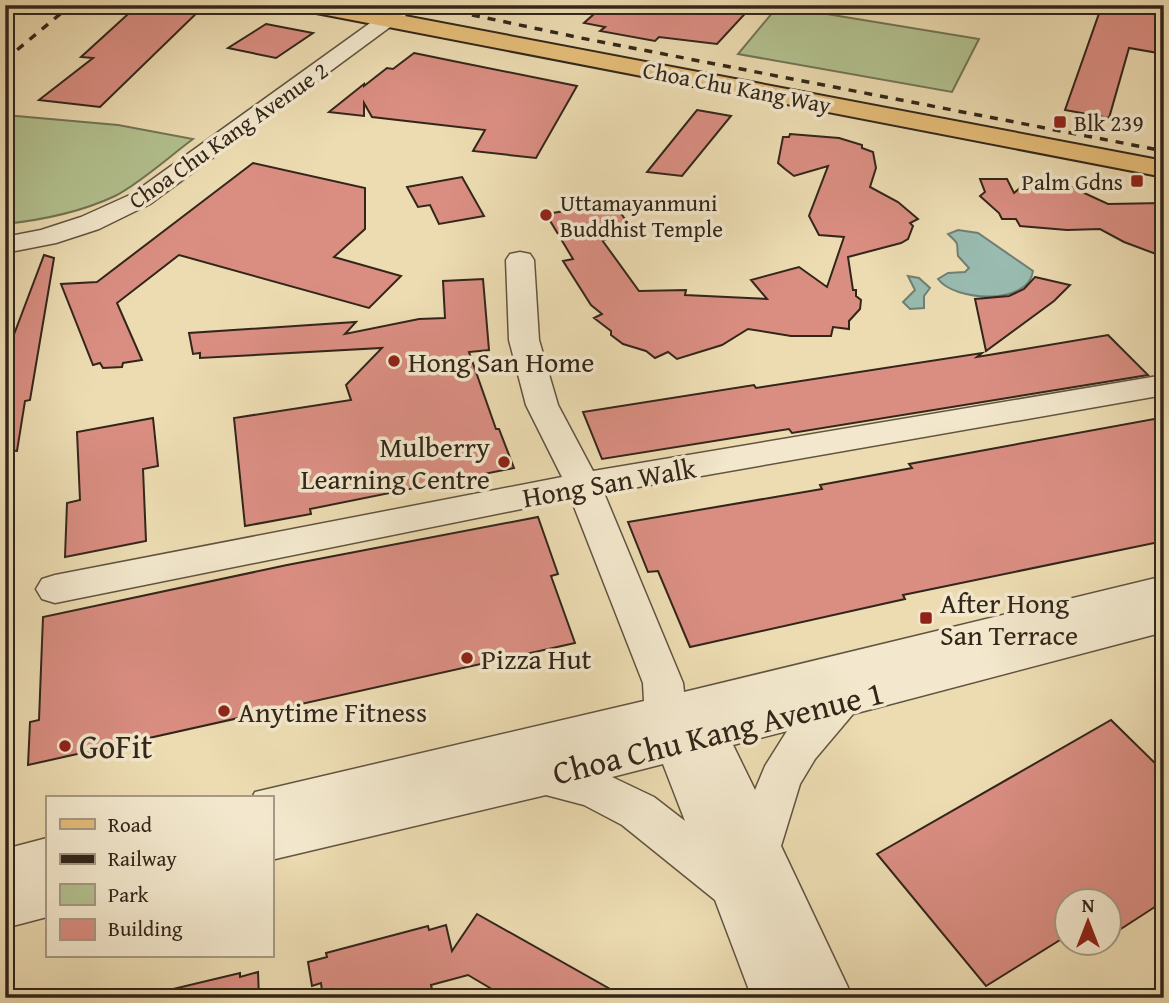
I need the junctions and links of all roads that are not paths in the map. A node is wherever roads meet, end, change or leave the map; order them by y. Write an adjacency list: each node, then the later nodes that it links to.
1 (311, 5): 3 (main road, Choa Chu Kang Way)
2 (366, 5): 3 (main road, Choa Chu Kang Way)
3 (392, 16): 4 (main road, Choa Chu Kang Way); 5 (main road, Choa Chu Kang Way); 6 (street, Choa Chu Kang Avenue 2)
4 (1164, 153)
5 (1164, 169)
6 (5, 245)
7 (520, 260): 9 (street)
8 (1164, 385): 9 (street, Hong San Walk)
9 (583, 485): 10 (street, Hong San Walk); 14 (street)
10 (55, 589)
11 (1164, 590): 14 (street, Choa Chu Kang Avenue 1)
12 (1164, 617): 13 (street, Choa Chu Kang Avenue 1)
13 (839, 701): 14 (street, Choa Chu Kang Avenue 1); 19 (street)
14 (681, 716): 15 (street, Choa Chu Kang Avenue 1); 16 (street, Choa Chu Kang Avenue 1); 19 (street)
15 (545, 776): 17 (street, Choa Chu Kang Avenue 1); 19 (street)
16 (273, 806)
17 (273, 840)
18 (46, 859): 20 (street)
19 (745, 867): 23 (street); 24 (street)
20 (5, 870)
21 (46, 895): 22 (street)
22 (5, 906)
23 (777, 998)
24 (828, 998)

